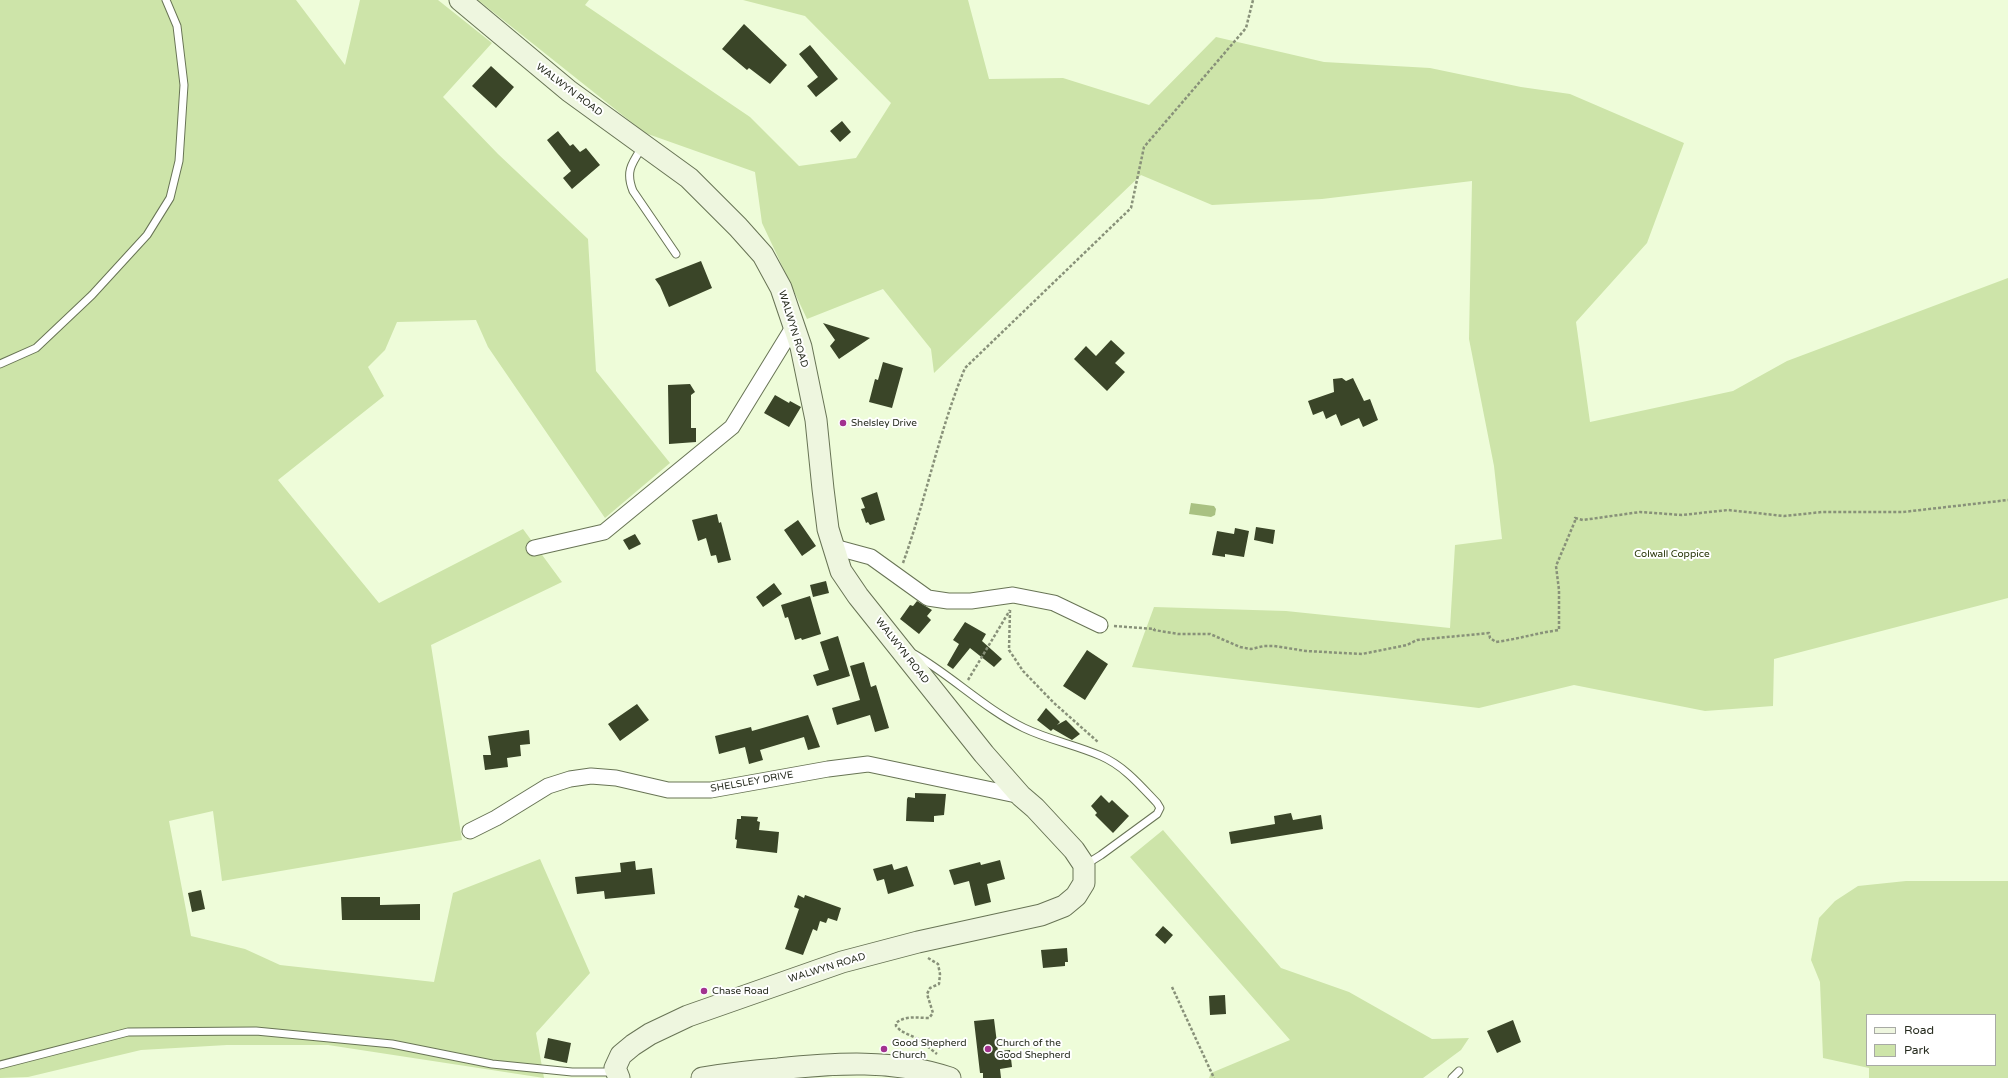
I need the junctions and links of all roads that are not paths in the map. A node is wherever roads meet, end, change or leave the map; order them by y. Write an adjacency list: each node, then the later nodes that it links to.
1 (166, 0): 6 (lane)
2 (460, 0): 3 (main road, WALWYN ROAD)
3 (644, 144): 4 (lane); 5 (main road, WALWYN ROAD)
4 (676, 254)
5 (794, 326): 7 (main road, WALWYN ROAD); 8 (street)
6 (0, 364)
7 (834, 547): 9 (street); 10 (main road, WALWYN ROAD)
8 (534, 548)
9 (1100, 625)
10 (898, 645): 11 (main road, WALWYN ROAD); 13 (lane)
11 (1021, 796): 12 (street, SHELSLEY DRIVE); 13 (main road, WALWYN ROAD)
12 (470, 831)
13 (1084, 865): 16 (main road, WALWYN ROAD)
14 (0, 1065): 16 (lane)
15 (1459, 1071): 19 (lane)
16 (618, 1075)
17 (702, 1078): 18 (main road)
18 (950, 1078)
19 (1452, 1078)

